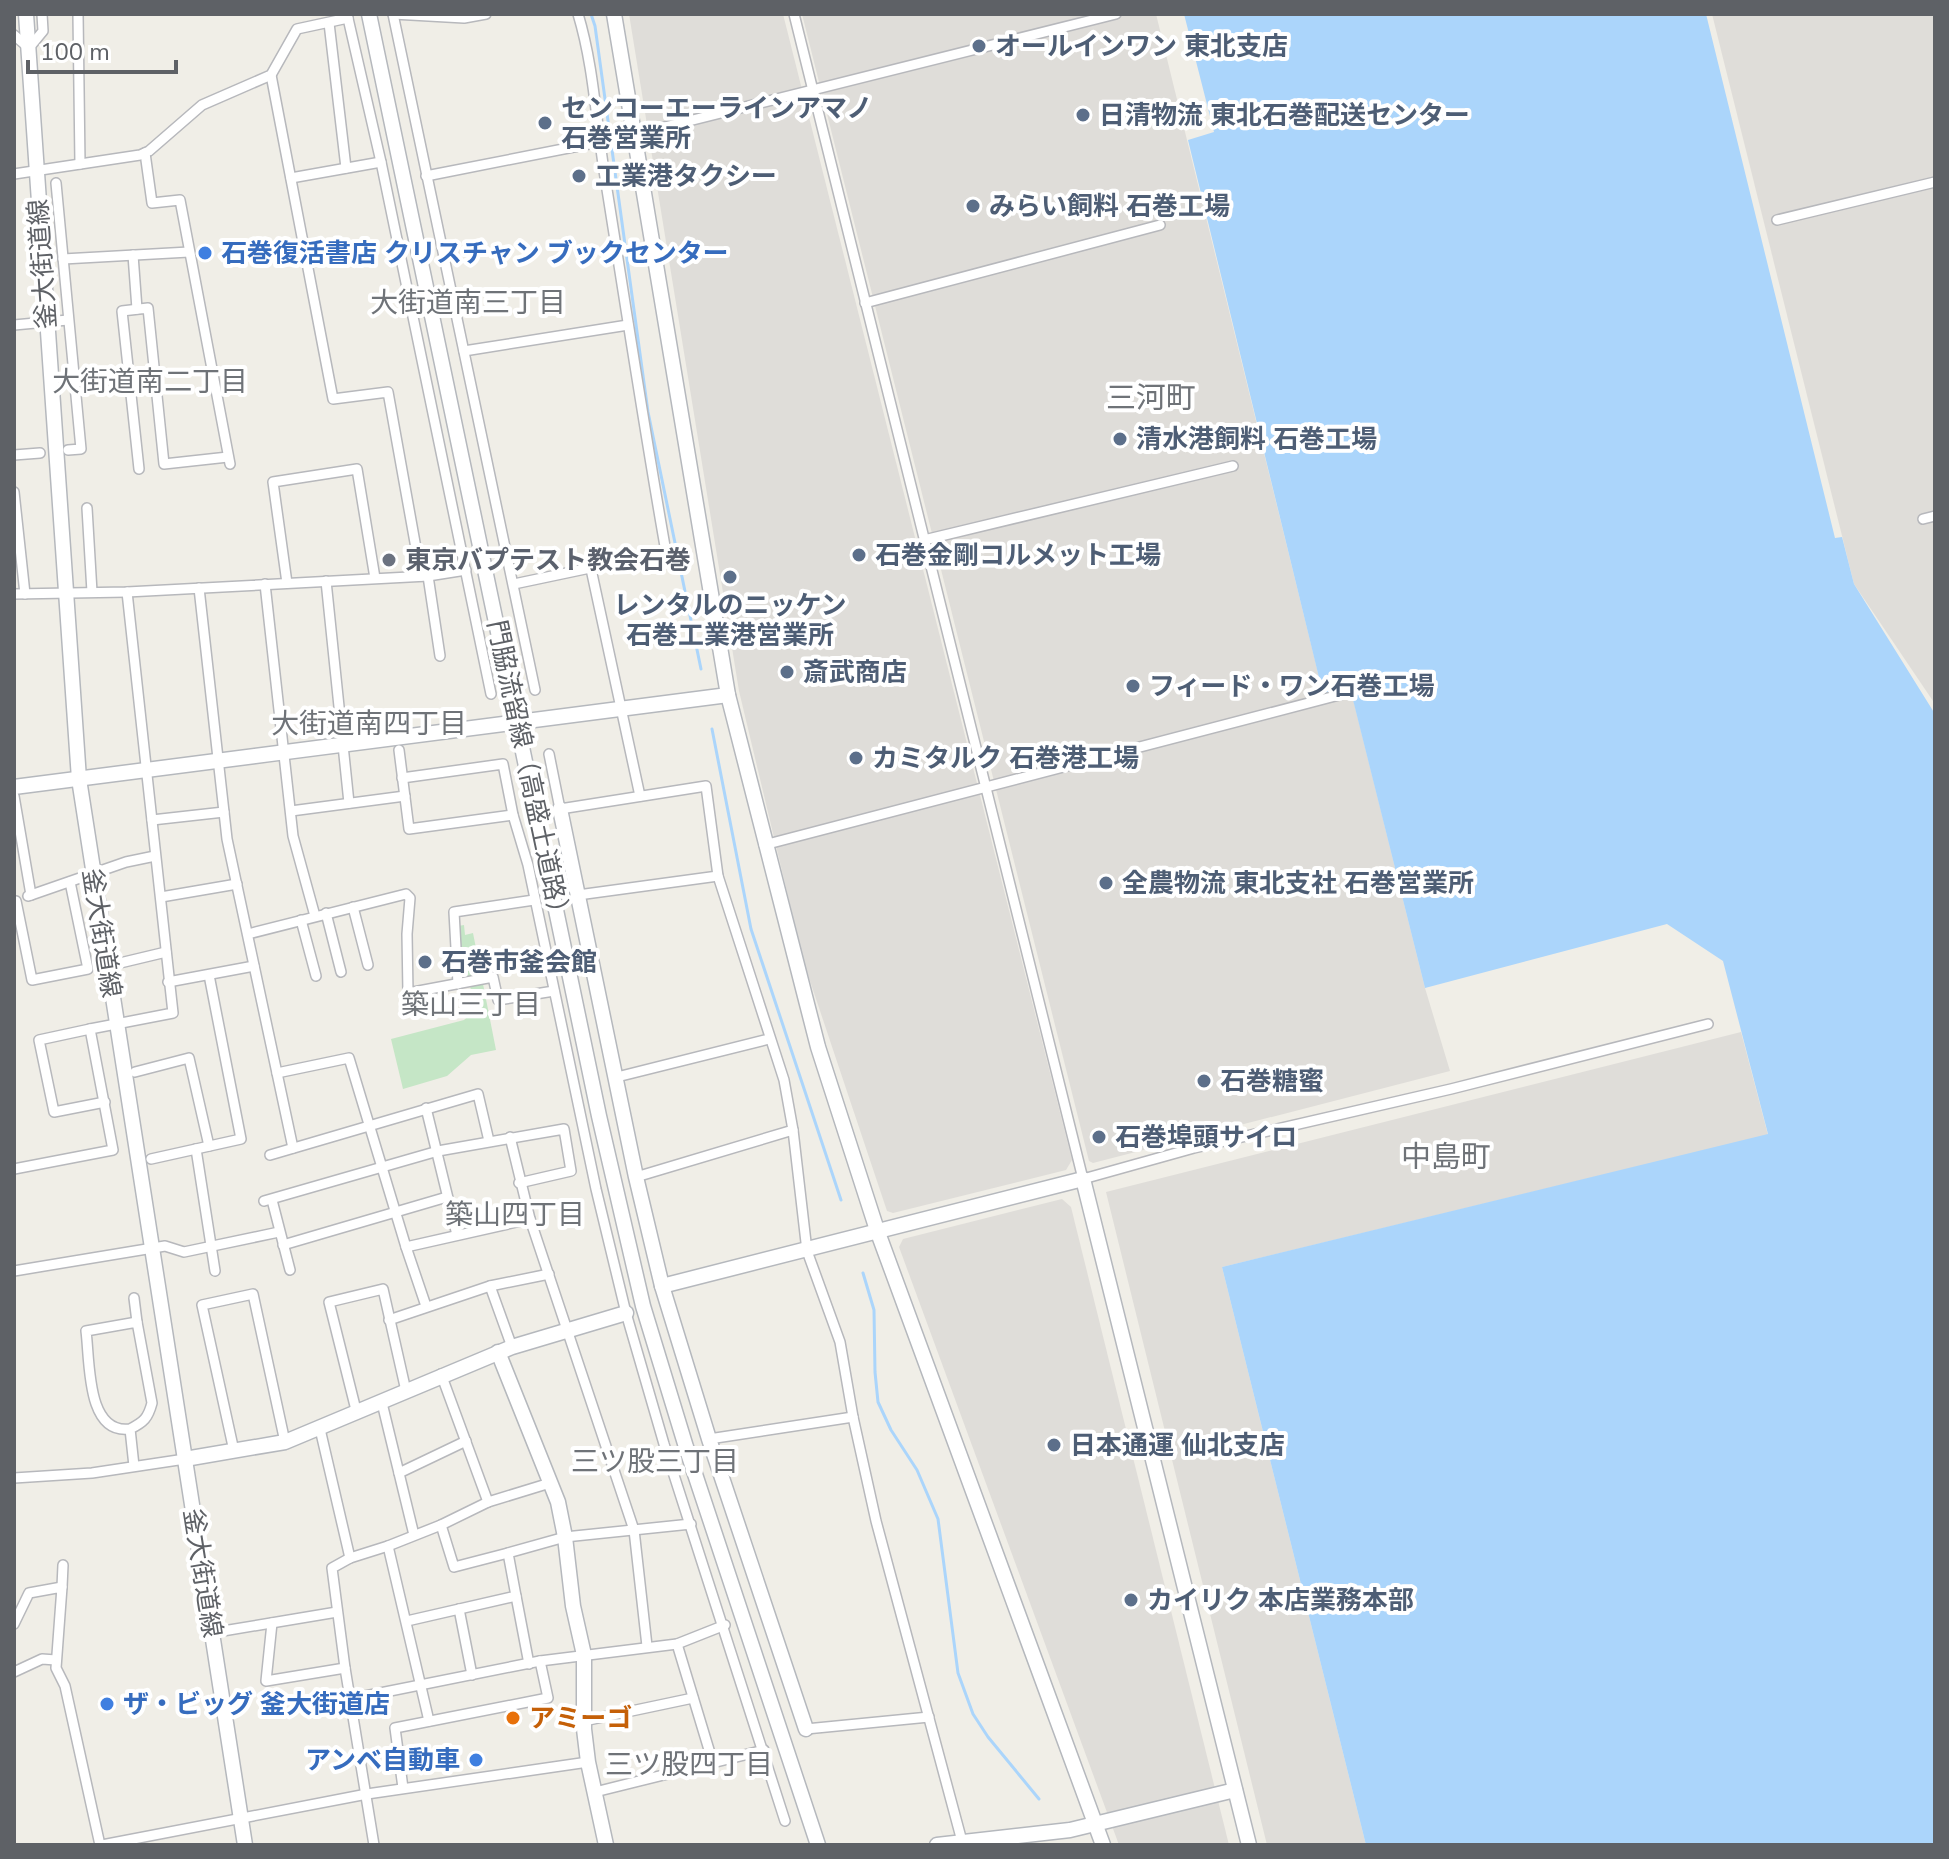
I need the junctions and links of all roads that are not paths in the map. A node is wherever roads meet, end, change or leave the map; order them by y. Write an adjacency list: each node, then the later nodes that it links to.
1 (26, 14): 15 (street, 釜大街道線)
2 (42, 14): 15 (street)
3 (78, 14): 22 (street)
4 (369, 14): 72 (street, 門脇流留線（高盛土道路）)
5 (393, 14): 12 (street); 26 (street)
6 (486, 14): 12 (street)
7 (578, 14): 19 (street)
8 (614, 14): 18 (street)
9 (794, 14): 17 (street)
10 (1116, 14): 17 (street)
11 (348, 16): 13 (street); 21 (street)
12 (464, 16)
13 (329, 23): 16 (street); 23 (street)
14 (14, 35): 15 (street)
15 (29, 48): 24 (street, 釜大街道線)
16 (271, 75): 20 (street); 27 (street)
17 (816, 91): 18 (street); 35 (street)
18 (633, 135): 70 (street)
19 (599, 142): 26 (street); 40 (street)
20 (145, 153): 22 (street); 32 (street)
21 (381, 162): 23 (street); 53 (street)
22 (80, 164): 24 (street)
23 (346, 168): 27 (street)
24 (36, 171): 25 (street); 38 (street, 釜大街道線)
25 (14, 174)
26 (426, 176): 41 (street)
27 (291, 178): 54 (street)
28 (1935, 182): 30 (street)
29 (56, 183): 34 (street)
30 (1777, 220)
31 (1160, 225): 35 (street)
32 (189, 252): 33 (street); 36 (street)
33 (133, 255): 34 (street); 36 (street)
34 (63, 259): 37 (street)
35 (865, 303): 51 (street)
36 (137, 309): 46 (street)
37 (68, 320): 38 (street); 42 (street)
38 (46, 321): 39 (street); 63 (street, 釜大街道線)
39 (14, 325)
40 (628, 325): 41 (street); 52 (street)
41 (464, 351): 59 (street)
42 (68, 450)
43 (40, 453): 44 (street)
44 (14, 455)
45 (1233, 466): 51 (street)
46 (139, 469)
47 (14, 492): 65 (street)
48 (87, 508): 61 (street)
49 (1935, 516): 50 (street)
50 (1923, 519)
51 (924, 540): 82 (street)
52 (591, 569): 59 (street); 71 (street)
53 (466, 570): 54 (street); 68 (street)
54 (424, 576): 55 (street); 66 (street)
55 (375, 578): 56 (street); 57 (street)
56 (326, 581): 57 (street); 73 (street)
57 (287, 583): 58 (street)
58 (265, 584): 60 (street); 75 (street)
59 (514, 584): 67 (street)
60 (199, 588): 62 (street); 77 (street)
61 (92, 592): 62 (street); 63 (street)
62 (127, 592): 78 (street)
63 (65, 593): 65 (street); 80 (street, 釜大街道線)
64 (14, 594): 65 (street)
65 (25, 594)
66 (440, 656)
67 (535, 690)
68 (491, 694)
69 (1343, 694): 82 (street)
70 (728, 695): 71 (street); 92 (street)
71 (621, 709): 72 (street); 85 (street)
72 (519, 723): 73 (street); 232 (street, 門脇流留線（高盛土道路）)
73 (343, 745): 75 (street); 86 (street)
74 (399, 750): 79 (street)
75 (284, 753): 77 (street); 88 (street)
76 (549, 754): 87 (street)
77 (218, 761): 78 (street); 89 (street)
78 (147, 770): 80 (street); 91 (street)
79 (402, 778): 84 (street); 90 (street)
80 (79, 779): 81 (street); 94 (street, 釜大街道線)
81 (14, 787)
82 (985, 787): 92 (street); 140 (street)
83 (14, 796): 98 (street)
84 (405, 796): 86 (street); 90 (street)
85 (640, 796): 87 (street); 95 (street)
86 (349, 803): 88 (street)
87 (560, 809): 99 (street)
88 (291, 811): 105 (street)
89 (224, 812): 91 (street); 97 (street)
90 (513, 815): 101 (street)
91 (152, 820): 93 (street)
92 (764, 845): 145 (street)
93 (155, 856): 94 (street); 100 (street)
94 (93, 874): 96 (street); 118 (street, 釜大街道線)
95 (718, 876): 99 (street); 121 (street)
96 (70, 882): 98 (street); 102 (street)
97 (237, 884): 100 (street); 107 (street)
98 (31, 895): 102 (street)
99 (578, 895): 124 (street)
100 (161, 897): 108 (street)
101 (534, 900): 116 (street); 117 (street)
102 (15, 902)
103 (353, 907): 104 (street); 110 (street); 116 (street)
104 (326, 913): 105 (street); 112 (street)
105 (315, 916): 106 (street)
106 (301, 920): 107 (street); 114 (street)
107 (248, 934): 111 (street)
108 (166, 952): 109 (street); 115 (street)
109 (120, 963)
110 (368, 965)
111 (254, 966): 113 (street); 123 (street)
112 (341, 972)
113 (209, 975): 115 (street); 131 (street)
114 (316, 976)
115 (168, 982): 118 (street)
116 (458, 984): 117 (street)
117 (554, 991): 161 (street)
118 (115, 1023): 120 (street); 151 (street, 釜大街道線)
119 (1708, 1024): 140 (street)
120 (90, 1029): 125 (street); 125 (street)
121 (769, 1039): 124 (street); 128 (street)
122 (135, 1072): 131 (street)
123 (277, 1073): 127 (street); 132 (street)
124 (617, 1077): 139 (street)
125 (105, 1102): 138 (street)
126 (426, 1108): 127 (street); 130 (street); 134 (street)
127 (370, 1125): 132 (street); 137 (street)
128 (793, 1130): 139 (street); 152 (street)
129 (510, 1137): 130 (street); 141 (street); 141 (street)
130 (489, 1141): 134 (street)
131 (209, 1146): 133 (street)
132 (293, 1148): 135 (street)
133 (196, 1149): 136 (street); 149 (street)
134 (438, 1151): 137 (street); 142 (street)
135 (270, 1155)
136 (151, 1159)
137 (383, 1167): 143 (street); 146 (street)
138 (14, 1169)
139 (636, 1177): 158 (street)
140 (1083, 1179): 145 (street); 221 (street)
141 (519, 1183): 144 (street)
142 (447, 1197): 143 (street); 147 (street)
143 (396, 1212): 148 (street); 150 (street)
144 (530, 1219): 147 (street); 156 (street)
145 (877, 1230): 152 (street); 226 (street)
146 (279, 1232): 148 (street); 149 (street)
147 (457, 1235): 150 (street)
148 (283, 1245): 153 (street)
149 (211, 1246): 151 (street); 155 (street)
150 (406, 1247): 160 (street)
151 (152, 1249): 154 (street); 177 (street, 釜大街道線)
152 (807, 1251): 158 (street); 170 (street)
153 (290, 1270)
154 (14, 1271)
155 (215, 1271)
156 (549, 1274): 157 (street); 164 (street)
157 (490, 1286): 160 (street); 165 (street)
158 (662, 1286): 173 (street)
159 (134, 1298): 163 (street)
160 (426, 1306): 162 (street)
161 (626, 1313): 164 (street); 183 (street)
162 (389, 1320): 167 (street); 169 (street)
163 (137, 1322): 171 (street); 171 (street)
164 (568, 1330): 165 (street); 185 (street)
165 (505, 1350): 166 (street); 181 (street)
166 (441, 1374): 167 (street); 174 (street)
167 (406, 1391): 168 (street)
168 (382, 1403): 169 (street); 179 (street)
169 (357, 1414): 172 (street)
170 (853, 1417): 173 (street); 213 (street)
171 (130, 1429): 178 (street)
172 (320, 1429): 175 (street); 190 (street)
173 (709, 1439): 216 (street)
174 (466, 1441): 179 (street); 182 (street)
175 (285, 1442): 176 (street); 176 (street)
176 (234, 1451): 177 (street)
177 (185, 1459): 178 (street); 200 (street, 釜大街道線)
178 (134, 1466): 180 (street)
179 (399, 1473): 186 (street)
180 (14, 1478)
181 (550, 1483): 182 (street); 187 (street)
182 (488, 1502): 184 (street)
183 (691, 1524): 185 (street); 199 (street)
184 (441, 1525): 186 (street); 189 (street)
185 (634, 1530): 187 (street); 202 (street)
186 (414, 1535): 188 (street)
187 (565, 1537): 189 (street); 203 (street)
188 (388, 1546): 190 (street); 196 (street)
189 (508, 1553): 193 (street)
190 (350, 1558): 195 (street)
191 (63, 1565): 192 (street)
192 (62, 1587): 198 (street); 204 (street)
193 (516, 1596): 194 (street); 206 (street)
194 (459, 1609): 196 (street); 209 (street)
195 (337, 1612): 197 (street); 207 (street)
196 (407, 1621): 210 (street)
197 (272, 1623): 200 (street); 207 (street)
198 (14, 1624)
199 (725, 1625): 201 (street); 217 (street)
200 (211, 1633): 224 (street, 釜大街道線)
201 (677, 1644): 202 (street); 211 (street)
202 (647, 1646): 203 (street)
203 (584, 1655): 205 (street); 215 (street)
204 (56, 1660): 208 (street); 228 (street)
205 (540, 1661): 206 (street); 214 (street)
206 (529, 1664): 209 (street)
207 (345, 1668): 212 (street)
208 (14, 1672)
209 (472, 1675): 210 (street)
210 (420, 1684): 212 (street); 214 (street)
211 (693, 1698): 215 (street); 219 (street)
212 (350, 1699): 223 (street)
213 (929, 1717): 216 (street); 227 (street)
214 (429, 1721): 220 (street)
215 (584, 1721): 218 (street)
216 (806, 1729)
217 (764, 1750): 219 (street); 225 (street)
218 (588, 1762): 220 (street); 222 (street)
219 (713, 1763): 222 (street)
220 (403, 1788): 223 (street)
221 (1235, 1790): 226 (street); 235 (street)
222 (595, 1792): 231 (street)
223 (367, 1794): 224 (street); 230 (street)
224 (240, 1817): 228 (street); 229 (street, 釜大街道線)
225 (785, 1821)
226 (1095, 1825): 227 (street); 234 (street)
227 (963, 1844): 233 (street)
228 (101, 1845)
229 (245, 1845)
230 (374, 1845)
231 (606, 1845)
232 (818, 1845)
233 (937, 1845)
234 (1103, 1845)
235 (1249, 1845)

